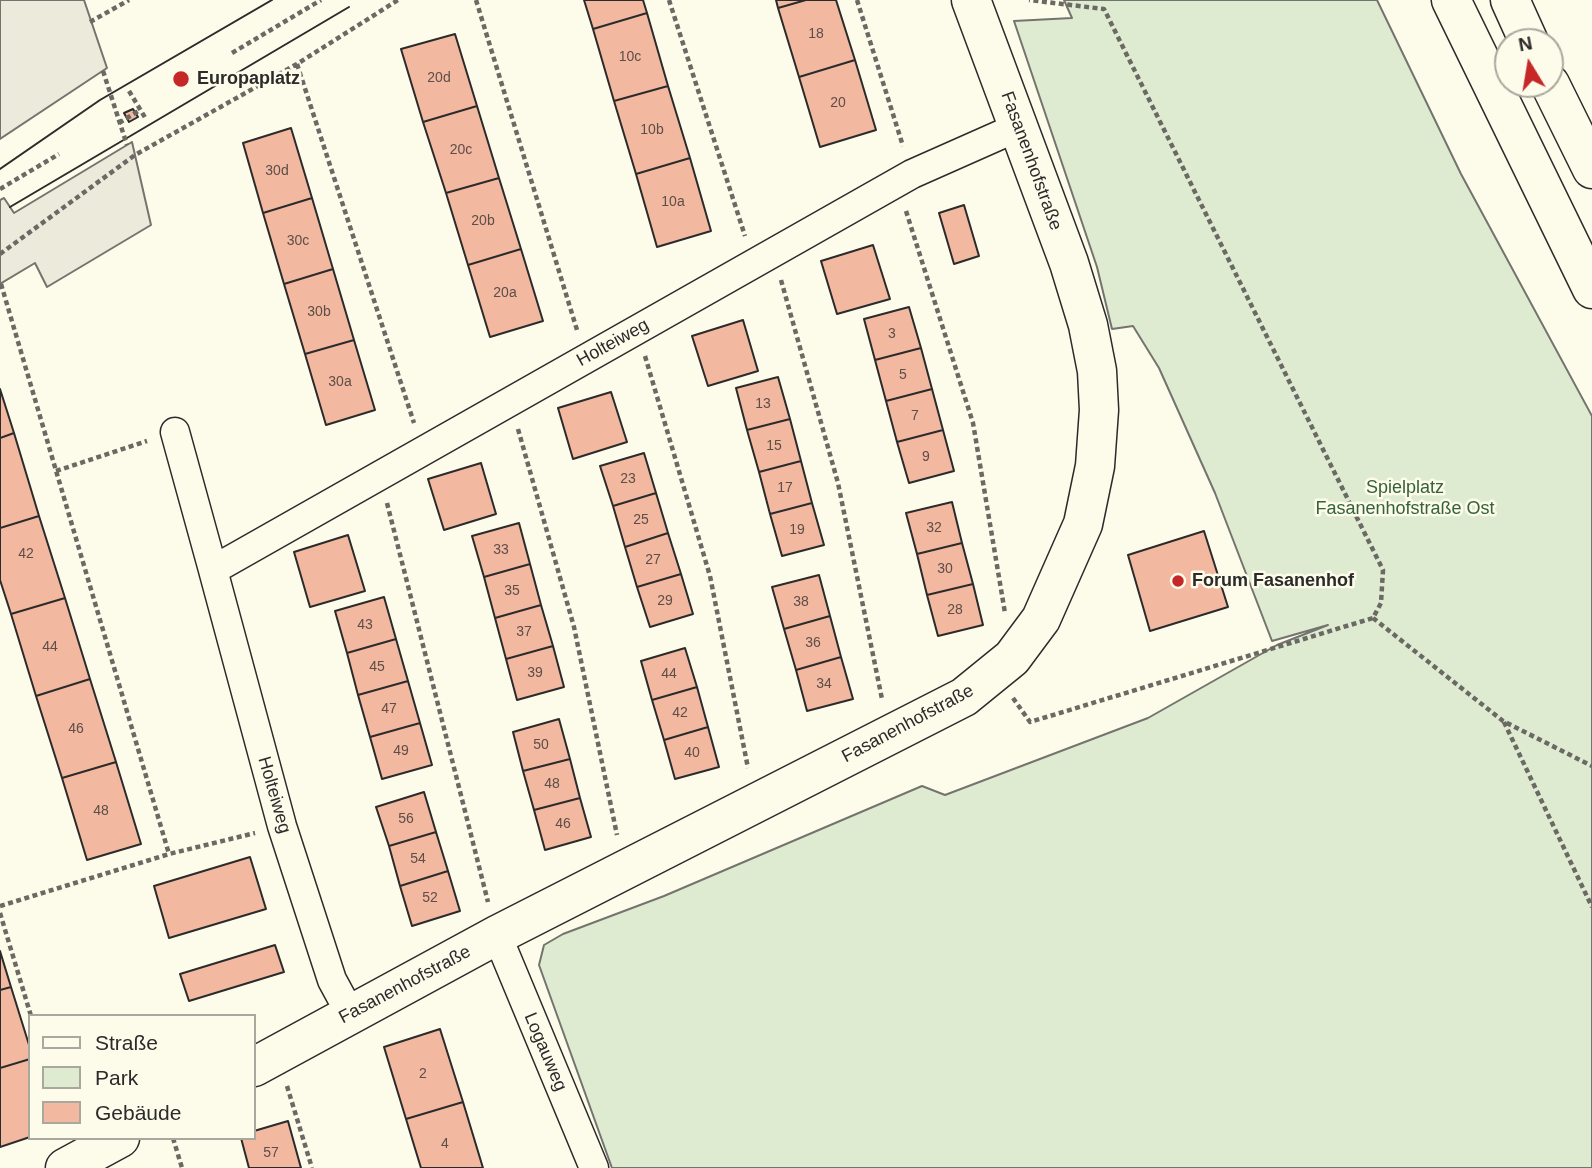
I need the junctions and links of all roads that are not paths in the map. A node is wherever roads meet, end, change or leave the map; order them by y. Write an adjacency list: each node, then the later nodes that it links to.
1 (971, 0): 6 (main road, Fasanenhofstraße)
2 (1451, 0): 8 (main road)
3 (1510, 0): 4 (main road)
4 (1523, 28)
5 (1557, 98): 7 (main road)
6 (1018, 127): 10 (street, Holteiweg); 11 (main road, Fasanenhofstraße)
7 (1592, 169)
8 (1592, 289)
9 (175, 432): 10 (street, Holteiweg)
10 (213, 570): 12 (street, Holteiweg)
11 (497, 935): 12 (main road, Fasanenhofstraße); 16 (street, Logauweg)
12 (351, 1014): 13 (main road, Fasanenhofstraße)
13 (266, 1061)
14 (116, 1140): 15 (main road)
15 (65, 1168)
16 (594, 1168)

